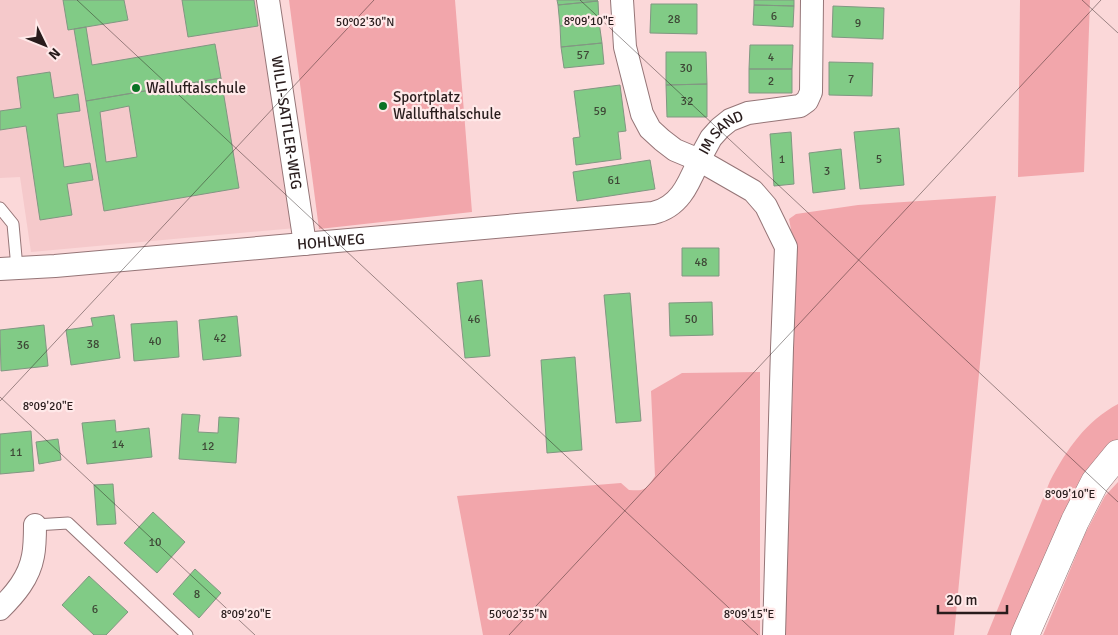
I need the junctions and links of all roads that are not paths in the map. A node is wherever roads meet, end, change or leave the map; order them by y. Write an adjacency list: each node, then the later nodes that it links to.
1 (268, 0): 6 (street, WILLI-SATTLER-WEG)
2 (622, 0): 4 (street, IM SAND)
3 (812, 0): 4 (street, IM SAND)
4 (699, 160): 6 (street, HOHLWEG); 12 (street)
5 (0, 208): 7 (lane)
6 (305, 244): 7 (street, HOHLWEG)
7 (8, 269)
8 (1118, 454): 13 (street)
9 (35, 525): 10 (street); 11 (lane)
10 (0, 609)
11 (187, 635)
12 (774, 635)
13 (1025, 635)

